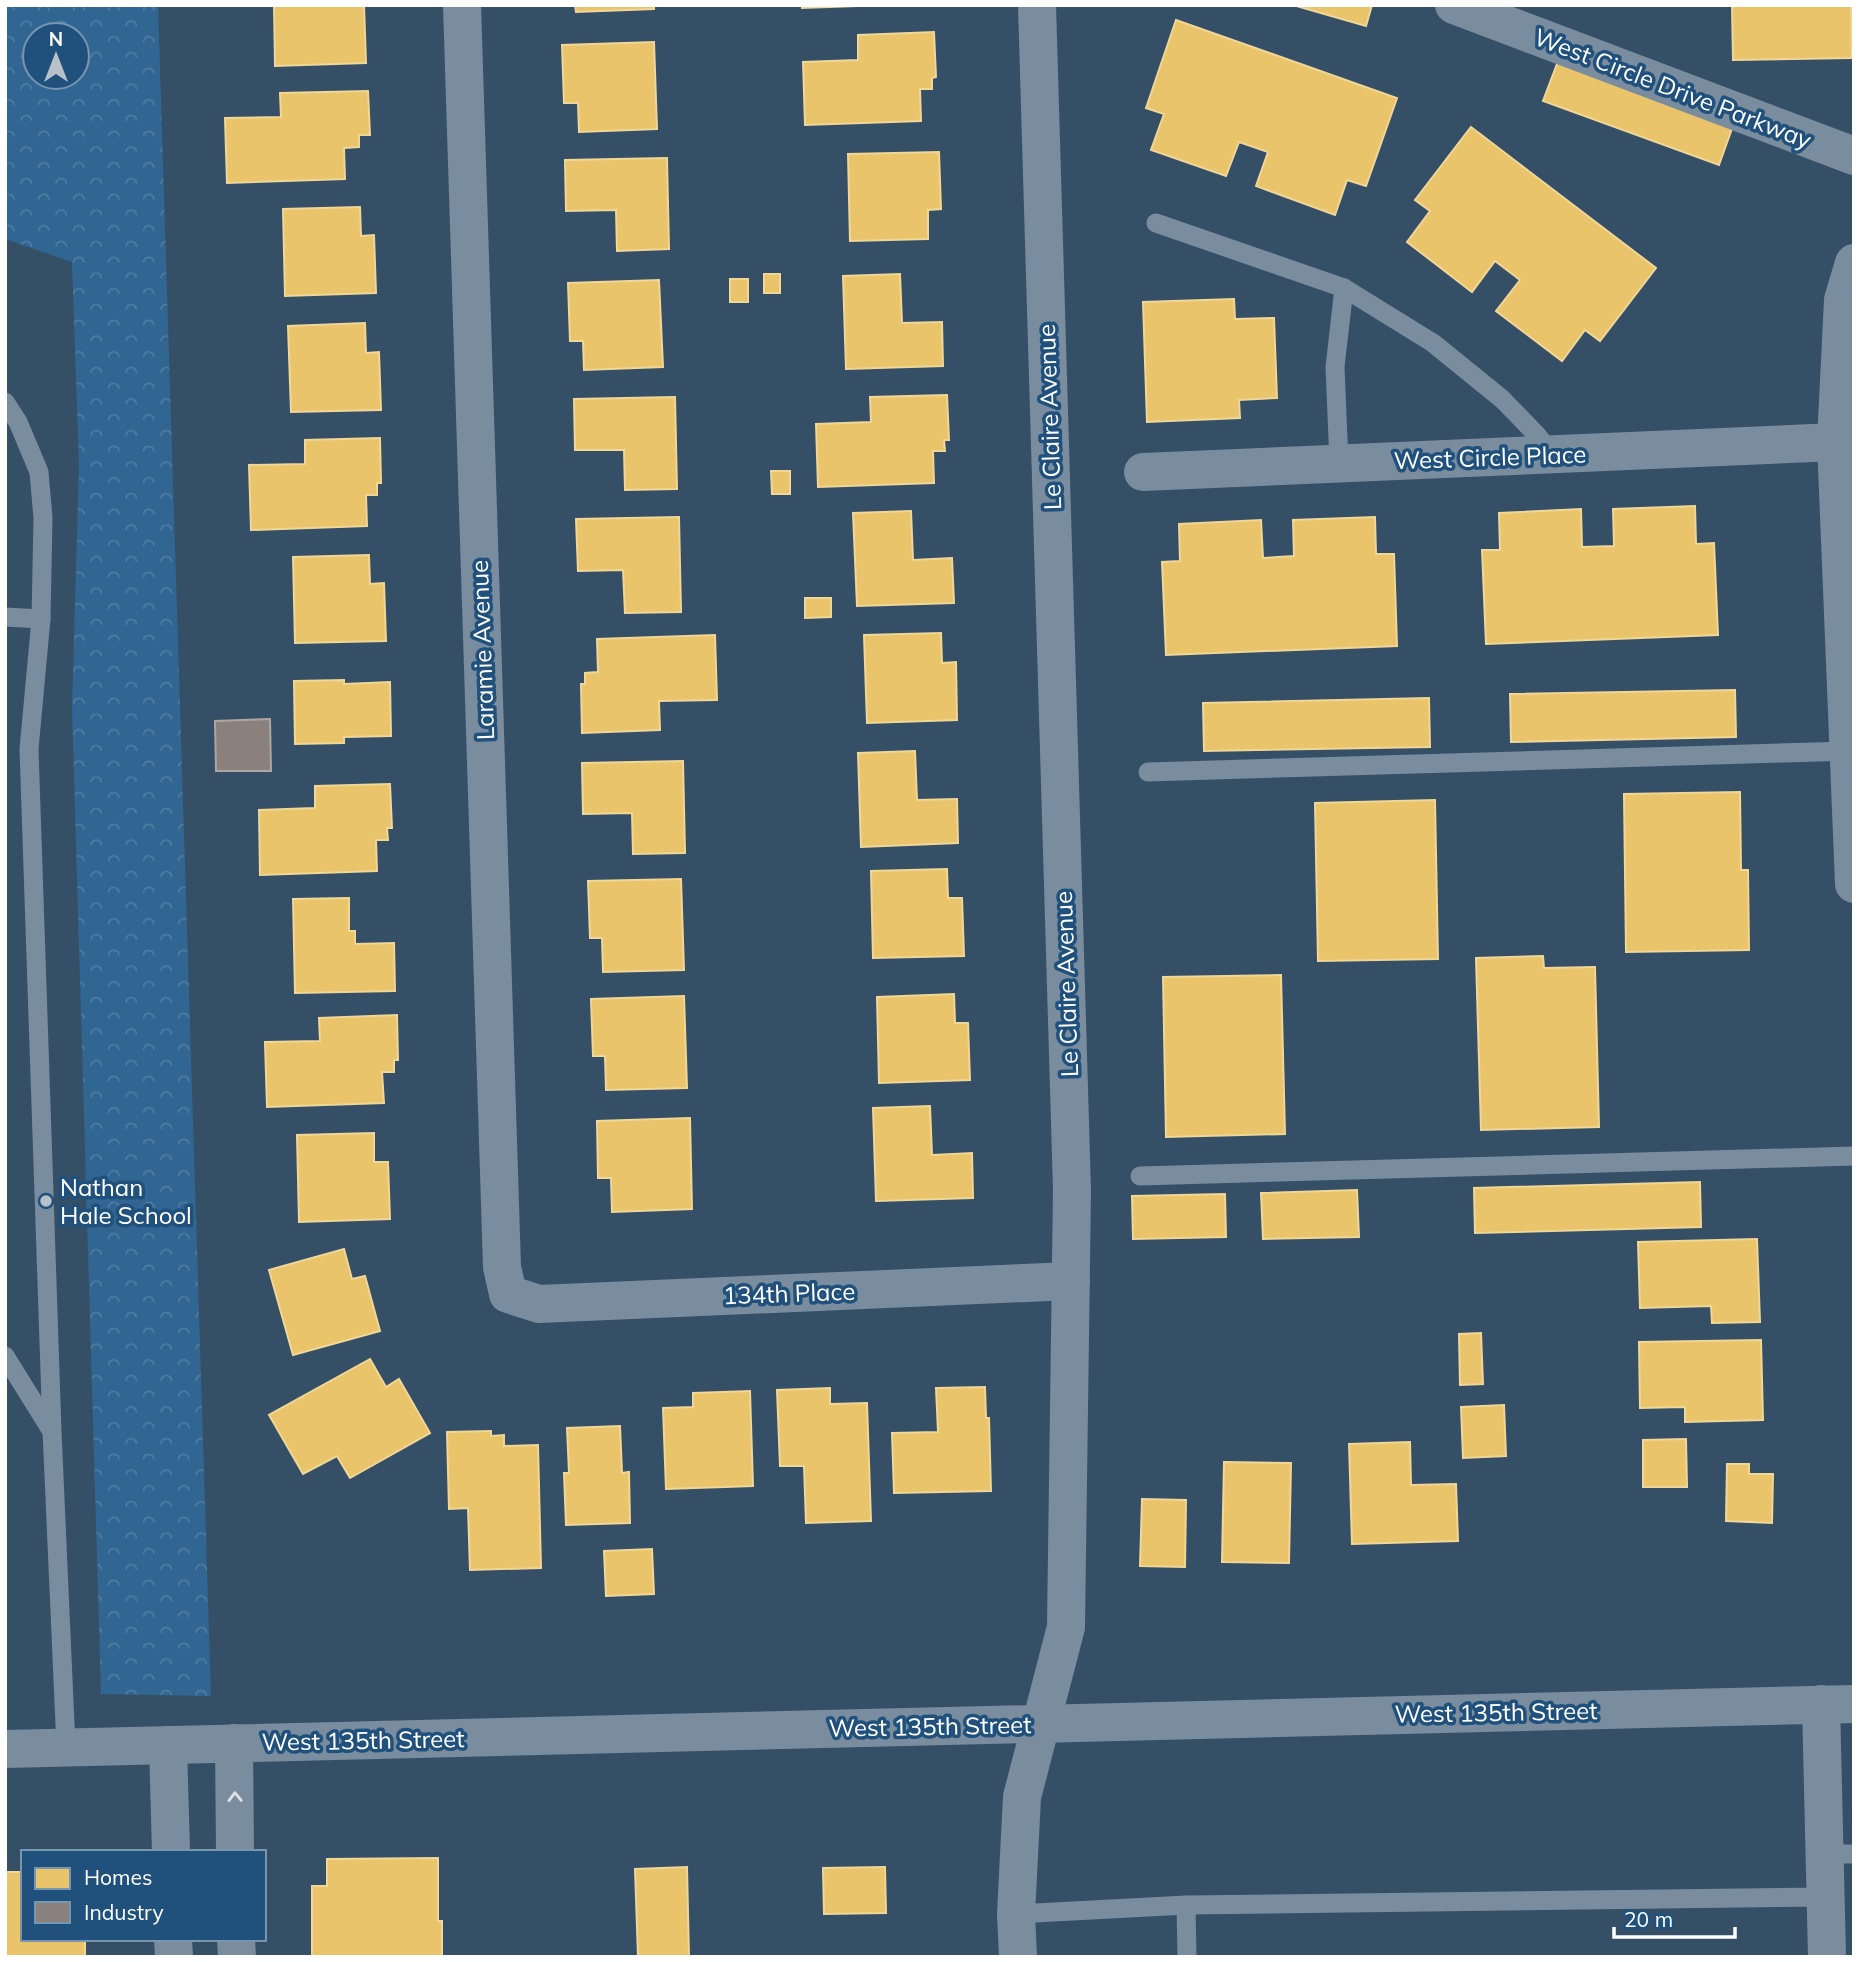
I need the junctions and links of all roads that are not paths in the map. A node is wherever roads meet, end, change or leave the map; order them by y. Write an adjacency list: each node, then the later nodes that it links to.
1 (462, 5): 23 (street, Laramie Avenue)
2 (1037, 5): 22 (street, Le Claire Avenue)
3 (1454, 5): 4 (street, West Circle Drive Parkway)
4 (1854, 156)
5 (1156, 223): 7 (lane)
6 (1854, 263): 9 (street)
7 (1344, 288): 10 (lane); 11 (lane)
8 (5, 402): 15 (lane)
9 (1836, 442): 10 (street, West Circle Place); 13 (street)
10 (1552, 454): 11 (street, West Circle Place)
11 (1339, 463): 12 (street, West Circle Place)
12 (1143, 472)
13 (1847, 559): 16 (street)
14 (5, 617): 15 (lane)
15 (41, 619): 25 (lane)
16 (1849, 751): 17 (lane); 18 (street)
17 (1148, 772)
18 (1852, 798): 19 (street)
19 (1854, 884)
20 (1854, 1156): 21 (lane)
21 (1140, 1176)
22 (1071, 1282): 23 (street, 134th Place); 27 (street, Le Claire Avenue)
23 (508, 1294)
24 (5, 1356): 25 (lane)
25 (52, 1431): 30 (lane)
26 (1837, 1704): 27 (street, West 135th Street); 34 (street)
27 (1040, 1724): 28 (street, West 135th Street); 37 (street, Le Claire Avenue)
28 (234, 1743): 29 (street, West 135th Street); 33 (street, one-way to 28)
29 (168, 1745): 30 (street, West 135th Street); 32 (street)
30 (66, 1747): 31 (street, West 135th Street)
31 (5, 1749)
32 (171, 1850)
33 (235, 1850)
34 (1839, 1854): 35 (street)
35 (1826, 1897): 36 (lane); 40 (street)
36 (1186, 1905): 37 (lane); 39 (lane)
37 (1016, 1914): 38 (street, Le Claire Avenue)
38 (1018, 1957)
39 (1187, 1957)
40 (1827, 1957)

